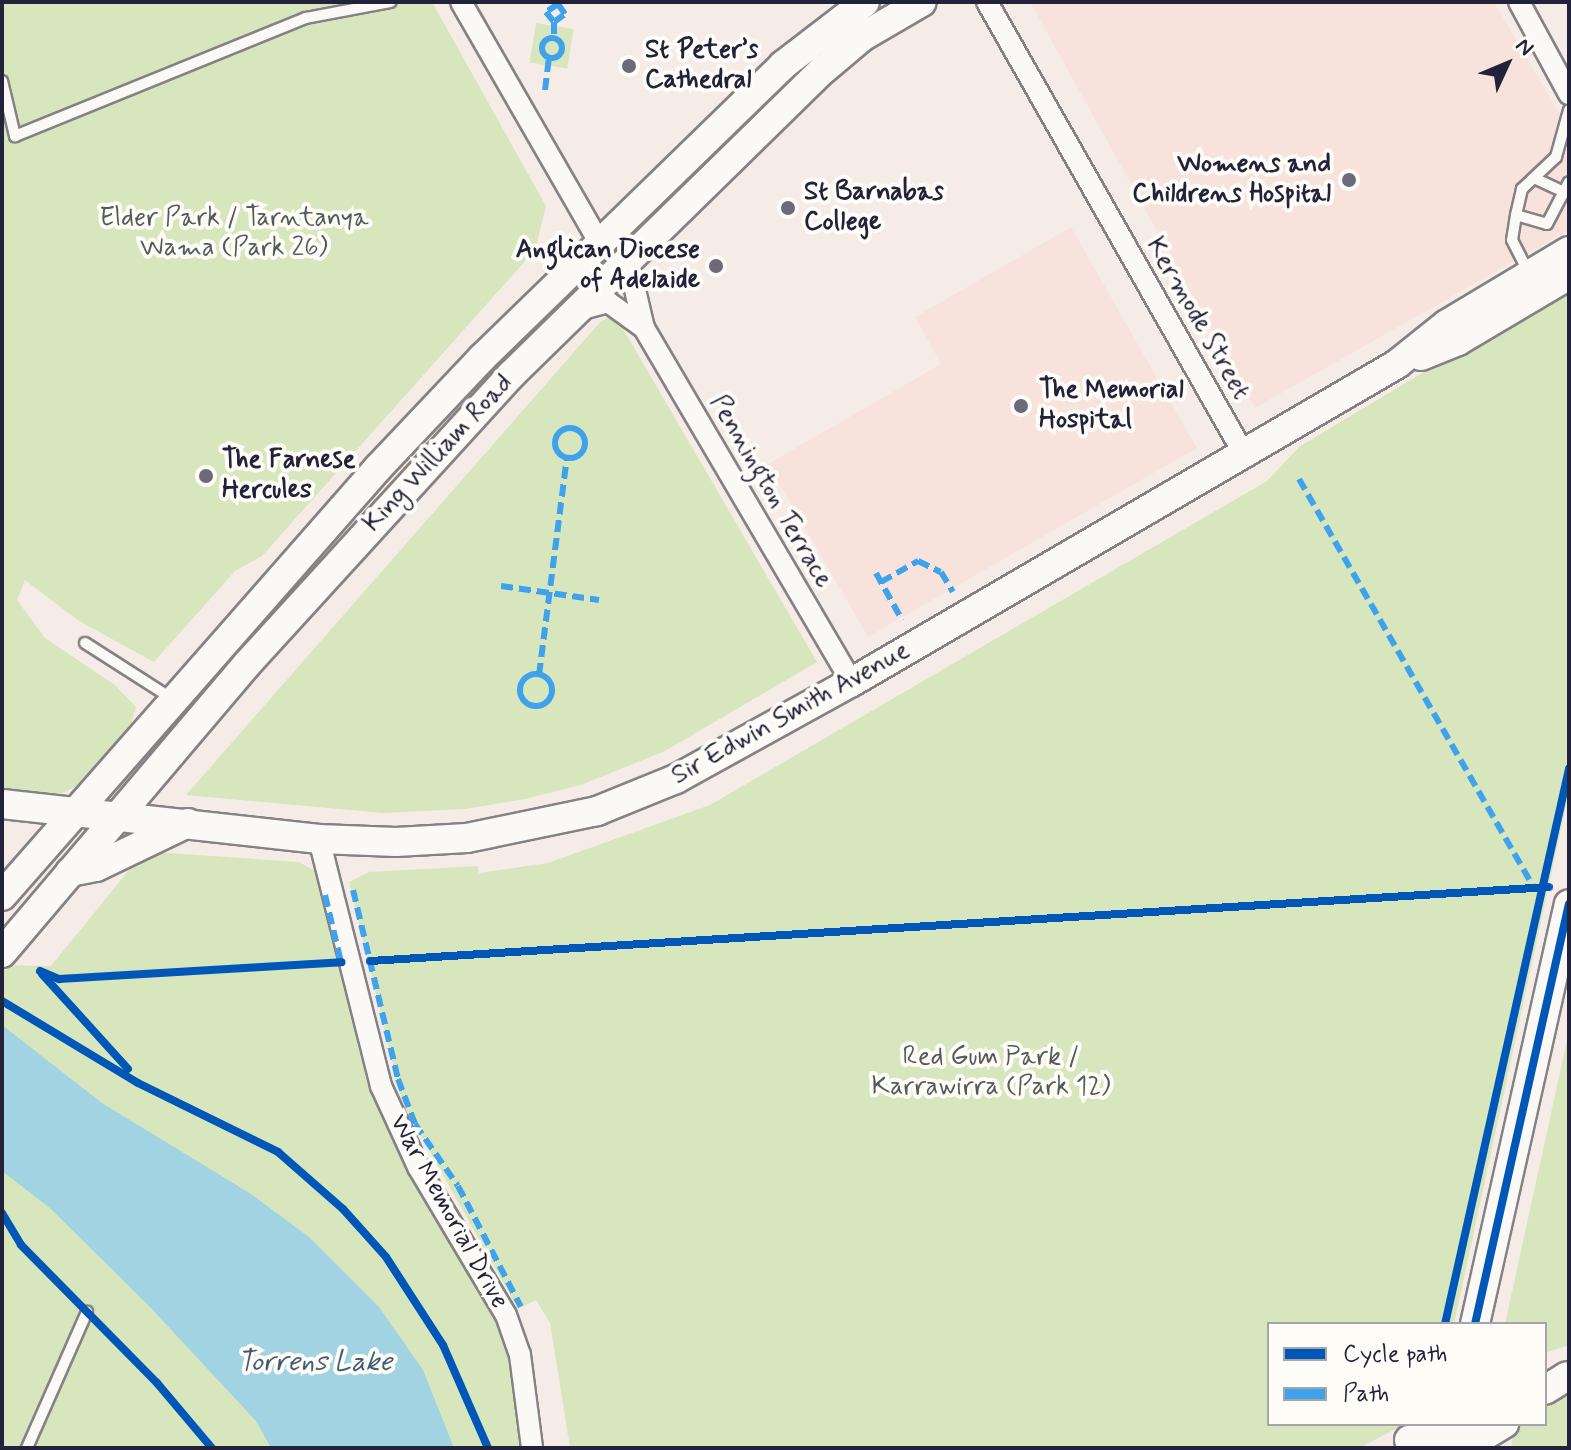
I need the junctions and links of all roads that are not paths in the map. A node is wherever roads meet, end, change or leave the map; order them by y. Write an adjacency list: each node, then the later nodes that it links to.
1 (391, 2): 7 (lane)
2 (461, 2): 13 (street)
3 (865, 2): 13 (main road, King William Road)
4 (922, 2): 15 (main road, King William Road)
5 (987, 2): 21 (street, Kermode Street)
6 (1519, 2): 8 (street)
7 (2, 81)
8 (1569, 94)
9 (1569, 110): 10 (lane)
10 (1534, 178): 11 (lane); 12 (lane)
11 (1568, 188): 12 (lane)
12 (1516, 215): 16 (lane)
13 (599, 242): 18 (main road); 24 (main road, King William Road)
14 (1569, 251): 16 (main road, Sir Edwin Smith Avenue)
15 (628, 260): 18 (main road, King William Road); 19 (street, Pennington Terrace)
16 (1529, 274): 20 (main road, Sir Edwin Smith Avenue)
17 (1569, 275): 20 (main road, Sir Edwin Smith Avenue)
18 (577, 311): 19 (street, Pennington Terrace); 27 (main road, King William Road)
19 (644, 328): 23 (street, Pennington Terrace)
20 (1397, 364): 21 (main road, Sir Edwin Smith Avenue)
21 (1244, 454): 23 (main road, Sir Edwin Smith Avenue)
22 (85, 643): 24 (lane)
23 (852, 682): 29 (main road, Sir Edwin Smith Avenue)
24 (173, 699): 26 (main road, King William Road)
25 (2, 804): 26 (main road)
26 (75, 812): 27 (main road); 31 (main road, King William Road)
27 (118, 815): 28 (main road, Sir Edwin Smith Avenue); 30 (main road, King William Road)
28 (188, 823): 29 (main road, Sir Edwin Smith Avenue); 30 (main road)
29 (319, 839): 41 (street, War Memorial Drive)
30 (70, 872): 33 (main road, King William Road)
31 (2, 896)
32 (1569, 904): 35 (main road)
33 (2, 953)
34 (87, 1312): 40 (lane)
35 (1479, 1317)
36 (1502, 1426): 38 (main road)
37 (1504, 1426): 42 (main road)
38 (1466, 1435): 39 (main road)
39 (1409, 1437)
40 (27, 1448)
41 (532, 1448)
42 (1502, 1448)

